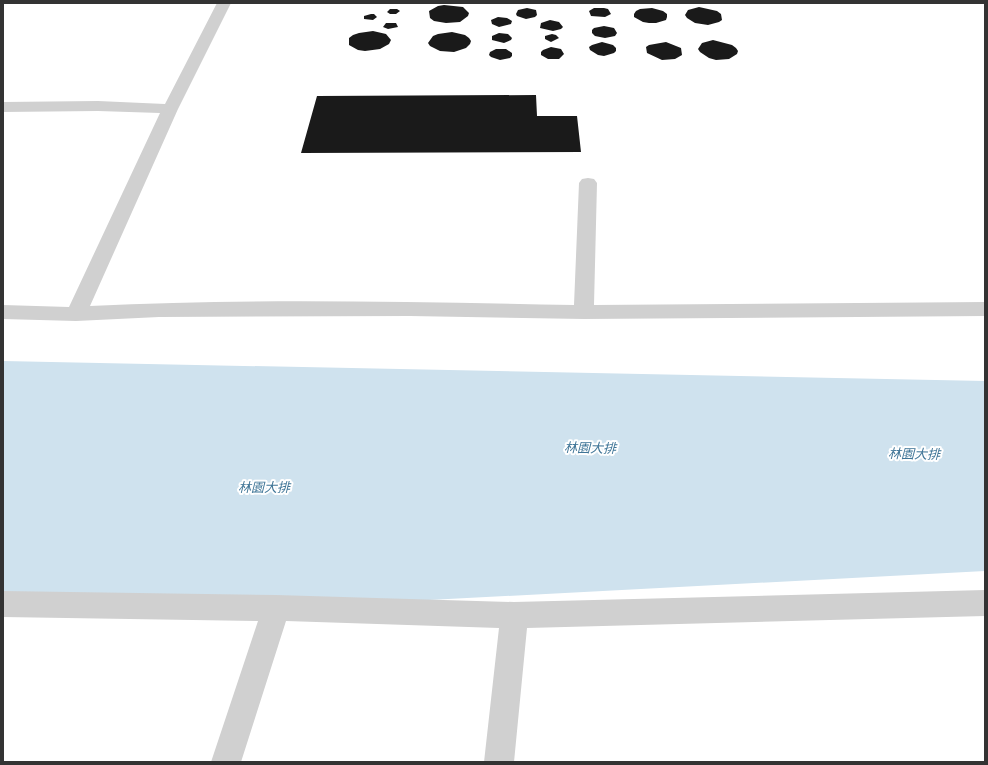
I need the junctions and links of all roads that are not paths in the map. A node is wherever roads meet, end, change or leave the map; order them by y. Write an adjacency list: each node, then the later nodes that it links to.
1 (224, 3): 3 (street)
2 (3, 107): 3 (street)
3 (170, 108): 8 (street)
4 (588, 183): 7 (street)
5 (985, 309): 7 (street)
6 (3, 312): 8 (street)
7 (584, 312): 8 (street)
8 (76, 314)
9 (985, 603): 12 (street)
10 (3, 604): 11 (street)
11 (276, 608): 12 (street); 13 (street)
12 (514, 615): 14 (street)
13 (226, 762)
14 (499, 762)

